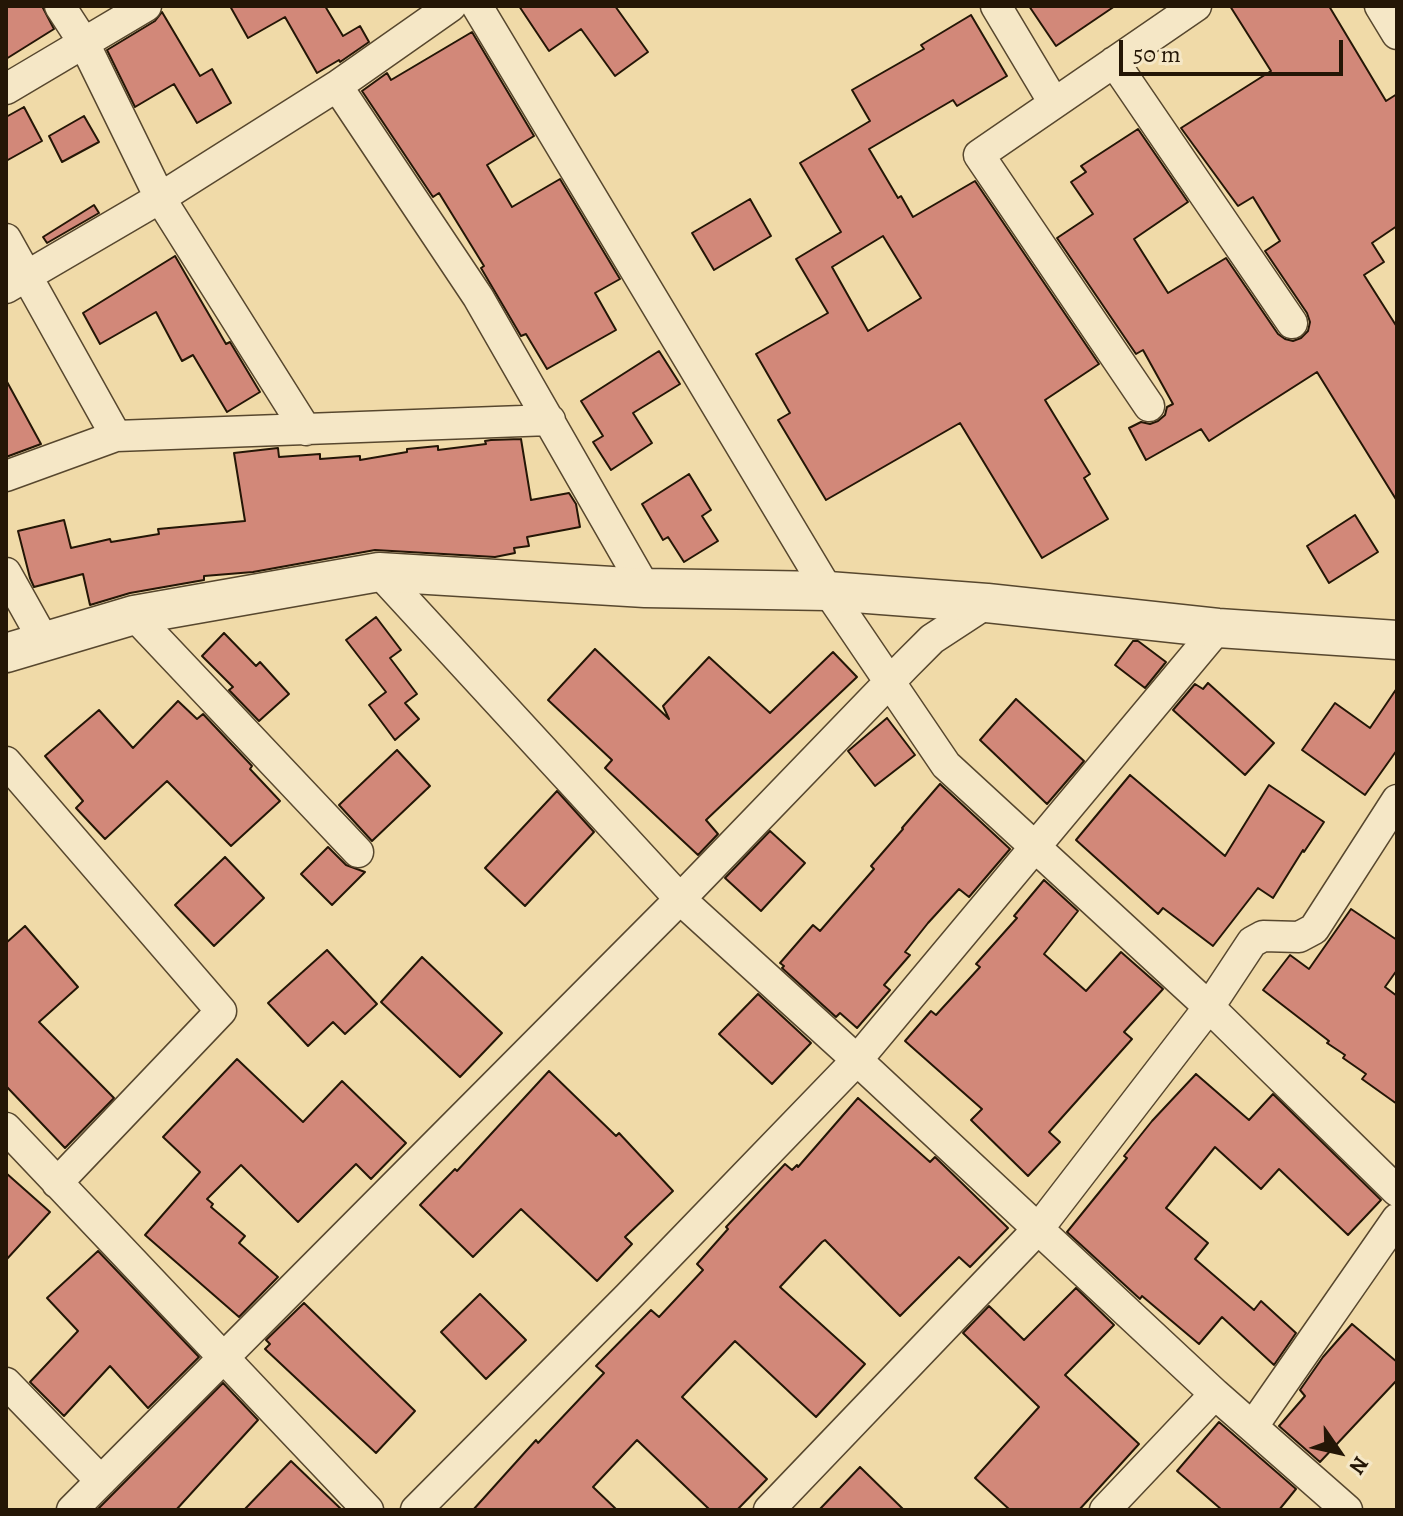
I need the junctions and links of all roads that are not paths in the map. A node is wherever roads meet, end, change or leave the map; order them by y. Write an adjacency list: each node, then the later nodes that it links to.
1 (60, 6): 9 (street)
2 (146, 6): 9 (street)
3 (451, 6): 11 (street)
4 (477, 6): 26 (street)
5 (996, 6): 13 (street)
6 (1196, 6): 10 (street)
7 (1380, 6): 8 (street)
8 (1397, 34)
9 (84, 43): 12 (street); 14 (street)
10 (1114, 62): 13 (street); 17 (street)
11 (337, 86): 14 (street); 19 (street)
12 (6, 89)
13 (1054, 103): 18 (street)
14 (160, 198): 16 (street); 20 (street)
15 (6, 239): 16 (street)
16 (16, 282): 21 (street)
17 (1292, 323)
18 (1149, 406)
19 (550, 420): 20 (street); 25 (street)
20 (306, 430): 21 (street)
21 (116, 436): 22 (street)
22 (6, 476)
23 (379, 572): 25 (street); 28 (street); 38 (street)
24 (6, 573): 31 (street)
25 (645, 588): 26 (street)
26 (828, 591): 27 (street); 33 (street)
27 (987, 603): 29 (street); 33 (street)
28 (134, 615): 31 (street); 37 (street)
29 (1218, 628): 30 (street); 36 (street)
30 (1397, 640)
31 (44, 641): 32 (street)
32 (6, 653)
33 (889, 682): 36 (street); 38 (street)
34 (6, 762): 42 (street)
35 (1397, 800): 39 (street)
36 (1033, 848): 39 (street); 40 (street)
37 (358, 852)
38 (680, 899): 40 (street); 46 (street)
39 (1209, 1007): 43 (street); 45 (street)
40 (857, 1060): 45 (street); 53 (street)
41 (6, 1128): 42 (street)
42 (57, 1183): 46 (street)
43 (1397, 1191)
44 (1397, 1219): 49 (street)
45 (1038, 1229): 48 (street); 54 (street)
46 (223, 1358): 50 (street); 52 (street)
47 (6, 1383): 50 (street)
48 (1215, 1394): 49 (street); 55 (street)
49 (1253, 1426): 56 (street)
50 (101, 1481): 51 (street)
51 (72, 1510)
52 (368, 1510)
53 (416, 1510)
54 (769, 1510)
55 (1105, 1510)
56 (1347, 1510)

